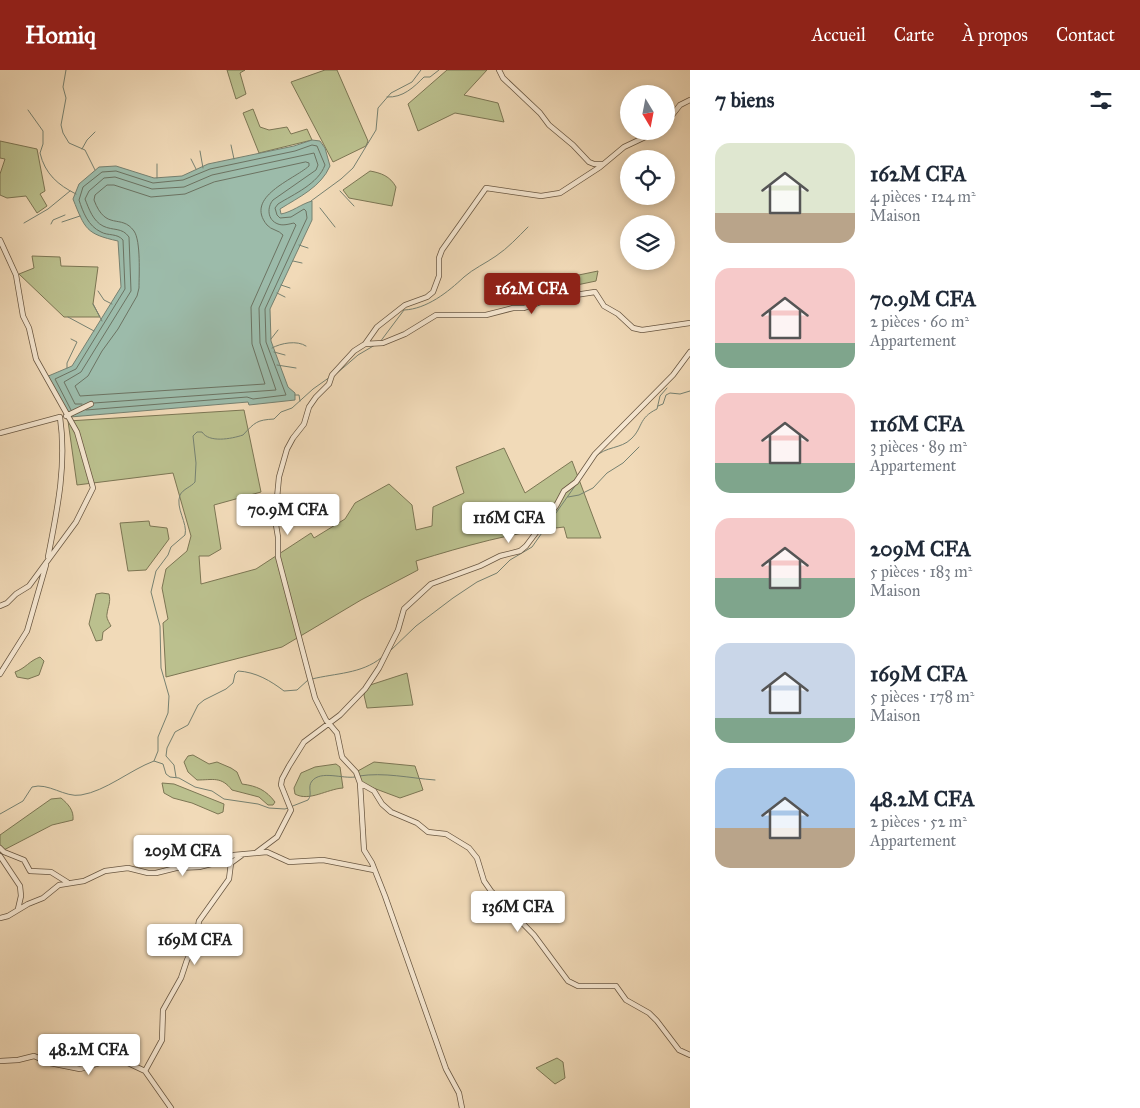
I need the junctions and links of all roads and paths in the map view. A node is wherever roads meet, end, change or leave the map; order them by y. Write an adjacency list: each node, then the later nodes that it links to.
1 (499, 70): 5 (street)
2 (690, 100): 3 (street)
3 (675, 112)
4 (639, 140): 5 (street)
5 (605, 163): 8 (street)
6 (0, 240): 11 (street)
7 (690, 323): 8 (street)
8 (365, 344): 17 (street)
9 (690, 352): 17 (street)
10 (91, 404): 11 (street)
11 (67, 415): 12 (street); 14 (street)
12 (60, 417): 13 (street); 14 (street)
13 (0, 433)
14 (47, 560): 15 (street); 16 (street)
15 (0, 606)
16 (0, 674)
17 (329, 723): 18 (street); 20 (street)
18 (360, 783): 23 (street); 27 (street)
19 (0, 848): 24 (street)
20 (256, 852): 21 (street); 23 (street)
21 (244, 854): 24 (street); 29 (street)
22 (0, 856): 25 (street)
23 (374, 870): 31 (street)
24 (67, 882): 25 (street)
25 (18, 909): 26 (street)
26 (0, 918)
27 (690, 1055)
28 (0, 1061): 29 (street)
29 (145, 1071): 30 (street)
30 (171, 1108)
31 (462, 1108)

